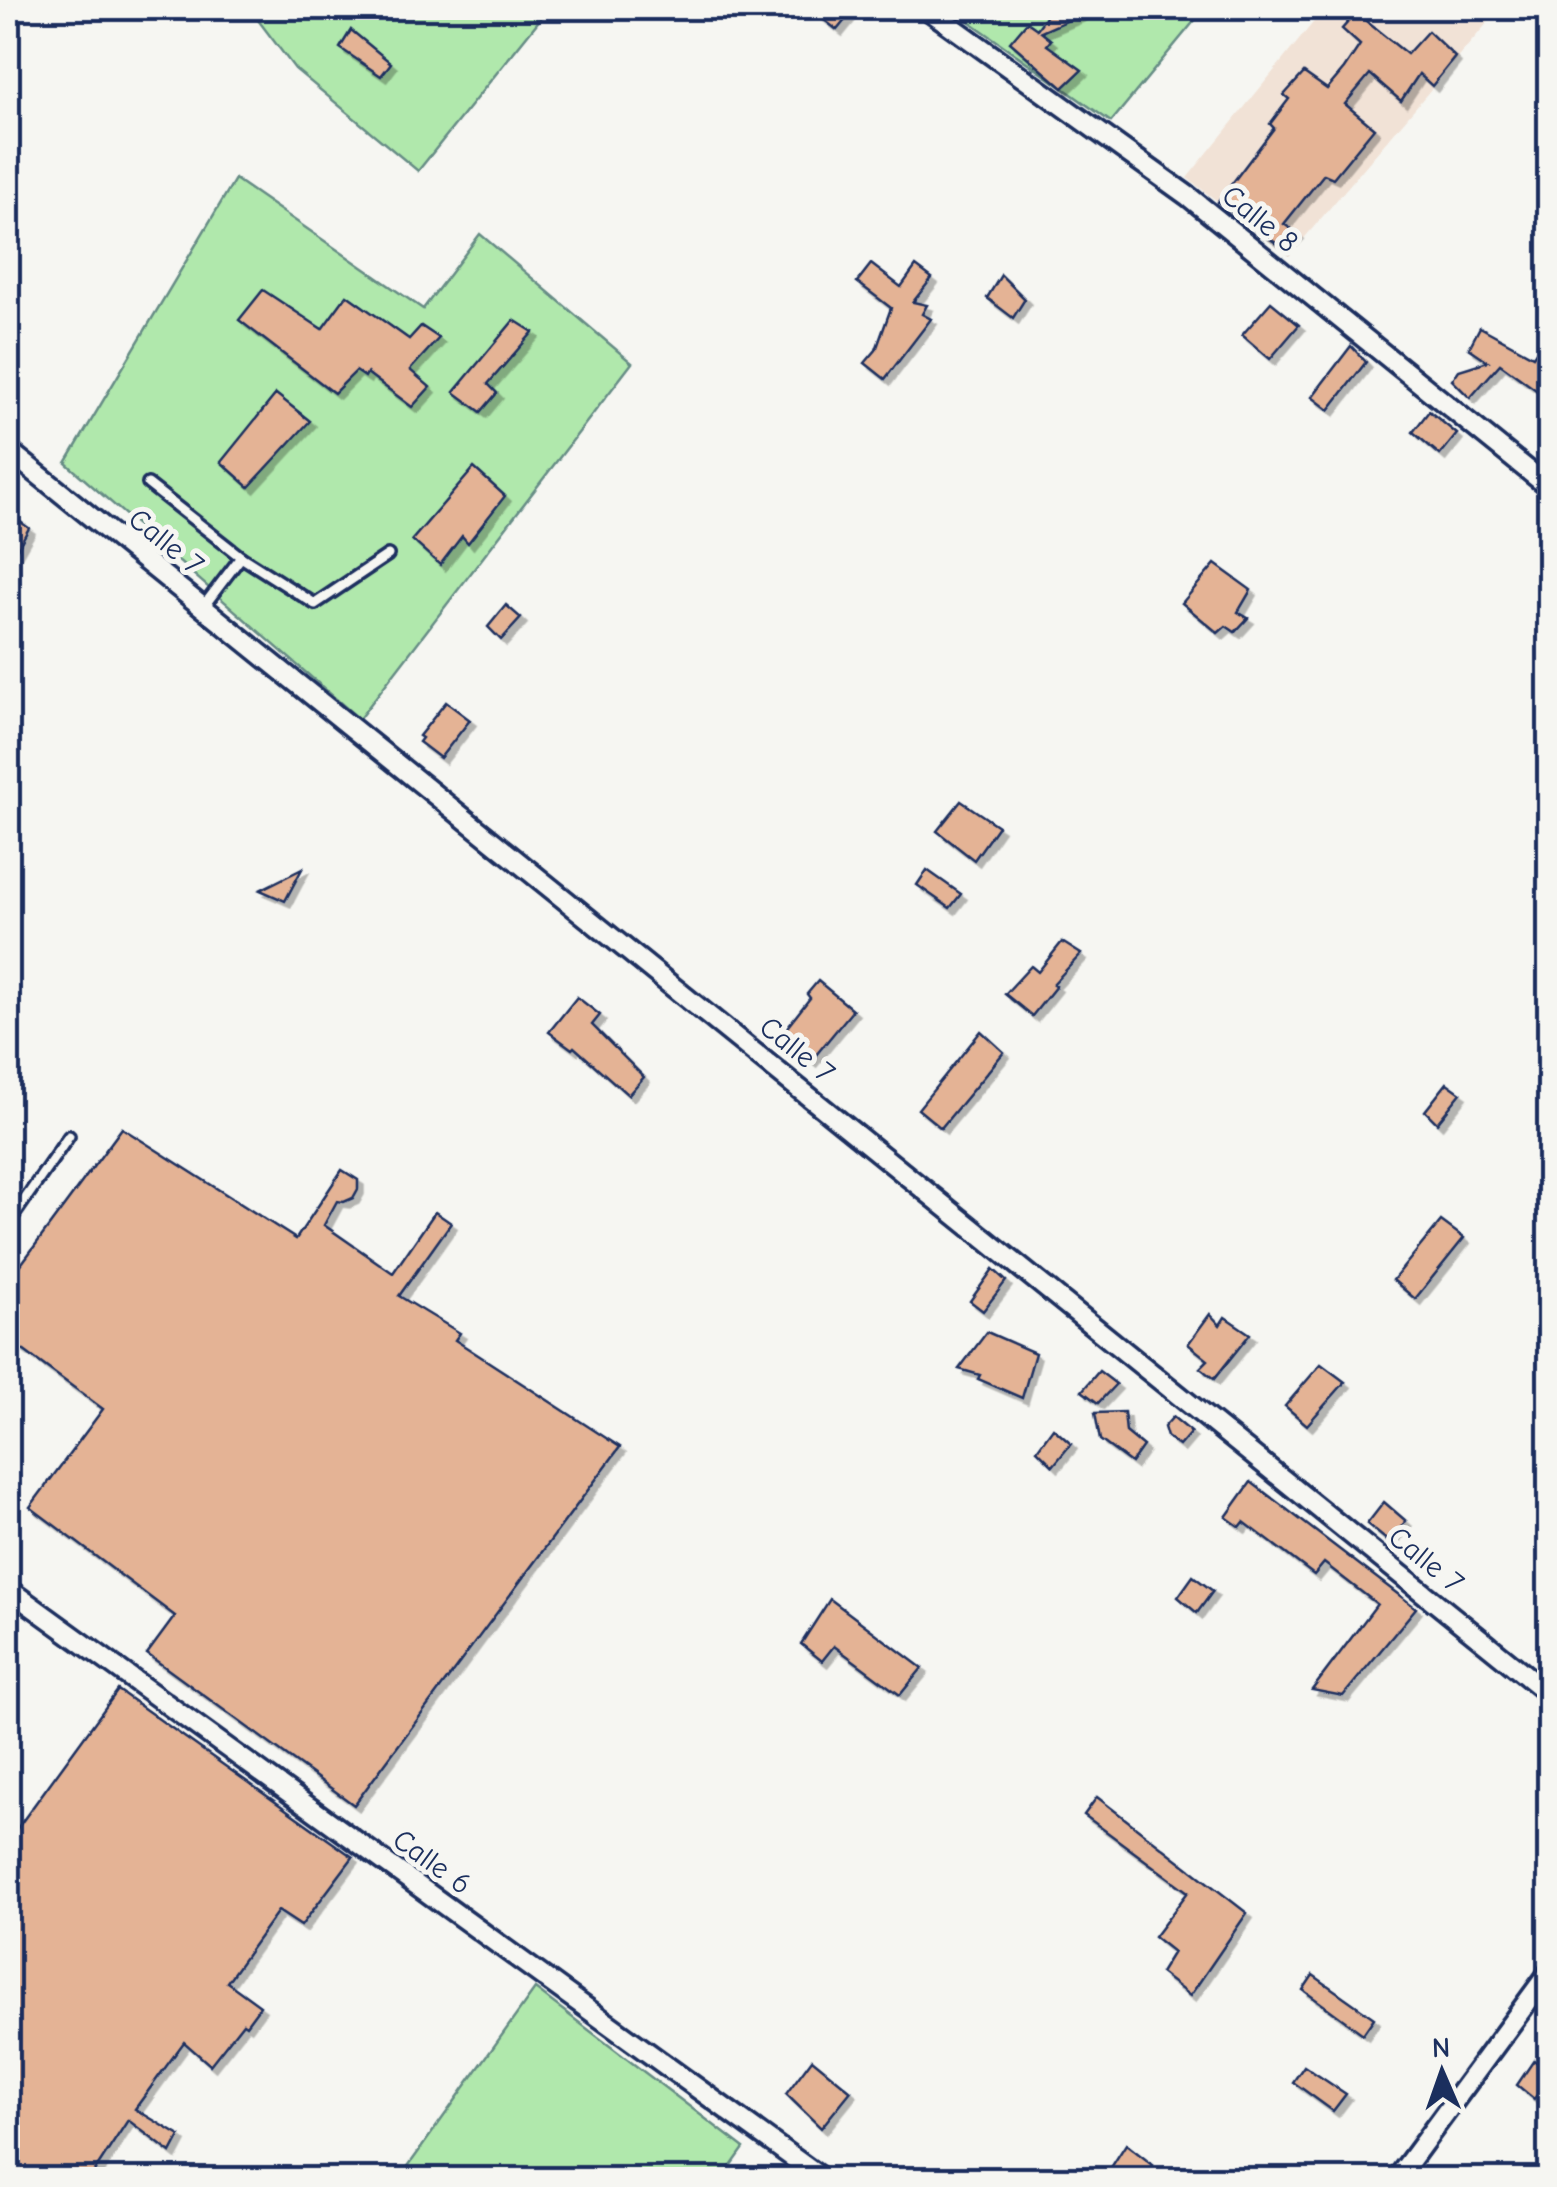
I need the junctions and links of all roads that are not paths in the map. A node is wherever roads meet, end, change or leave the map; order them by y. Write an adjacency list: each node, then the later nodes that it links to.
1 (926, 8): 4 (street, Calle 8)
2 (8, 450): 7 (street, Calle 7)
3 (148, 484): 6 (lane)
4 (1550, 488)
5 (388, 555): 6 (lane)
6 (242, 558): 7 (lane)
7 (202, 606): 11 (street, Calle 7)
8 (69, 1136): 9 (lane)
9 (8, 1224)
10 (8, 1589): 13 (street, Calle 6)
11 (1550, 1696)
12 (1550, 1971): 14 (street)
13 (824, 2180)
14 (1396, 2180)

